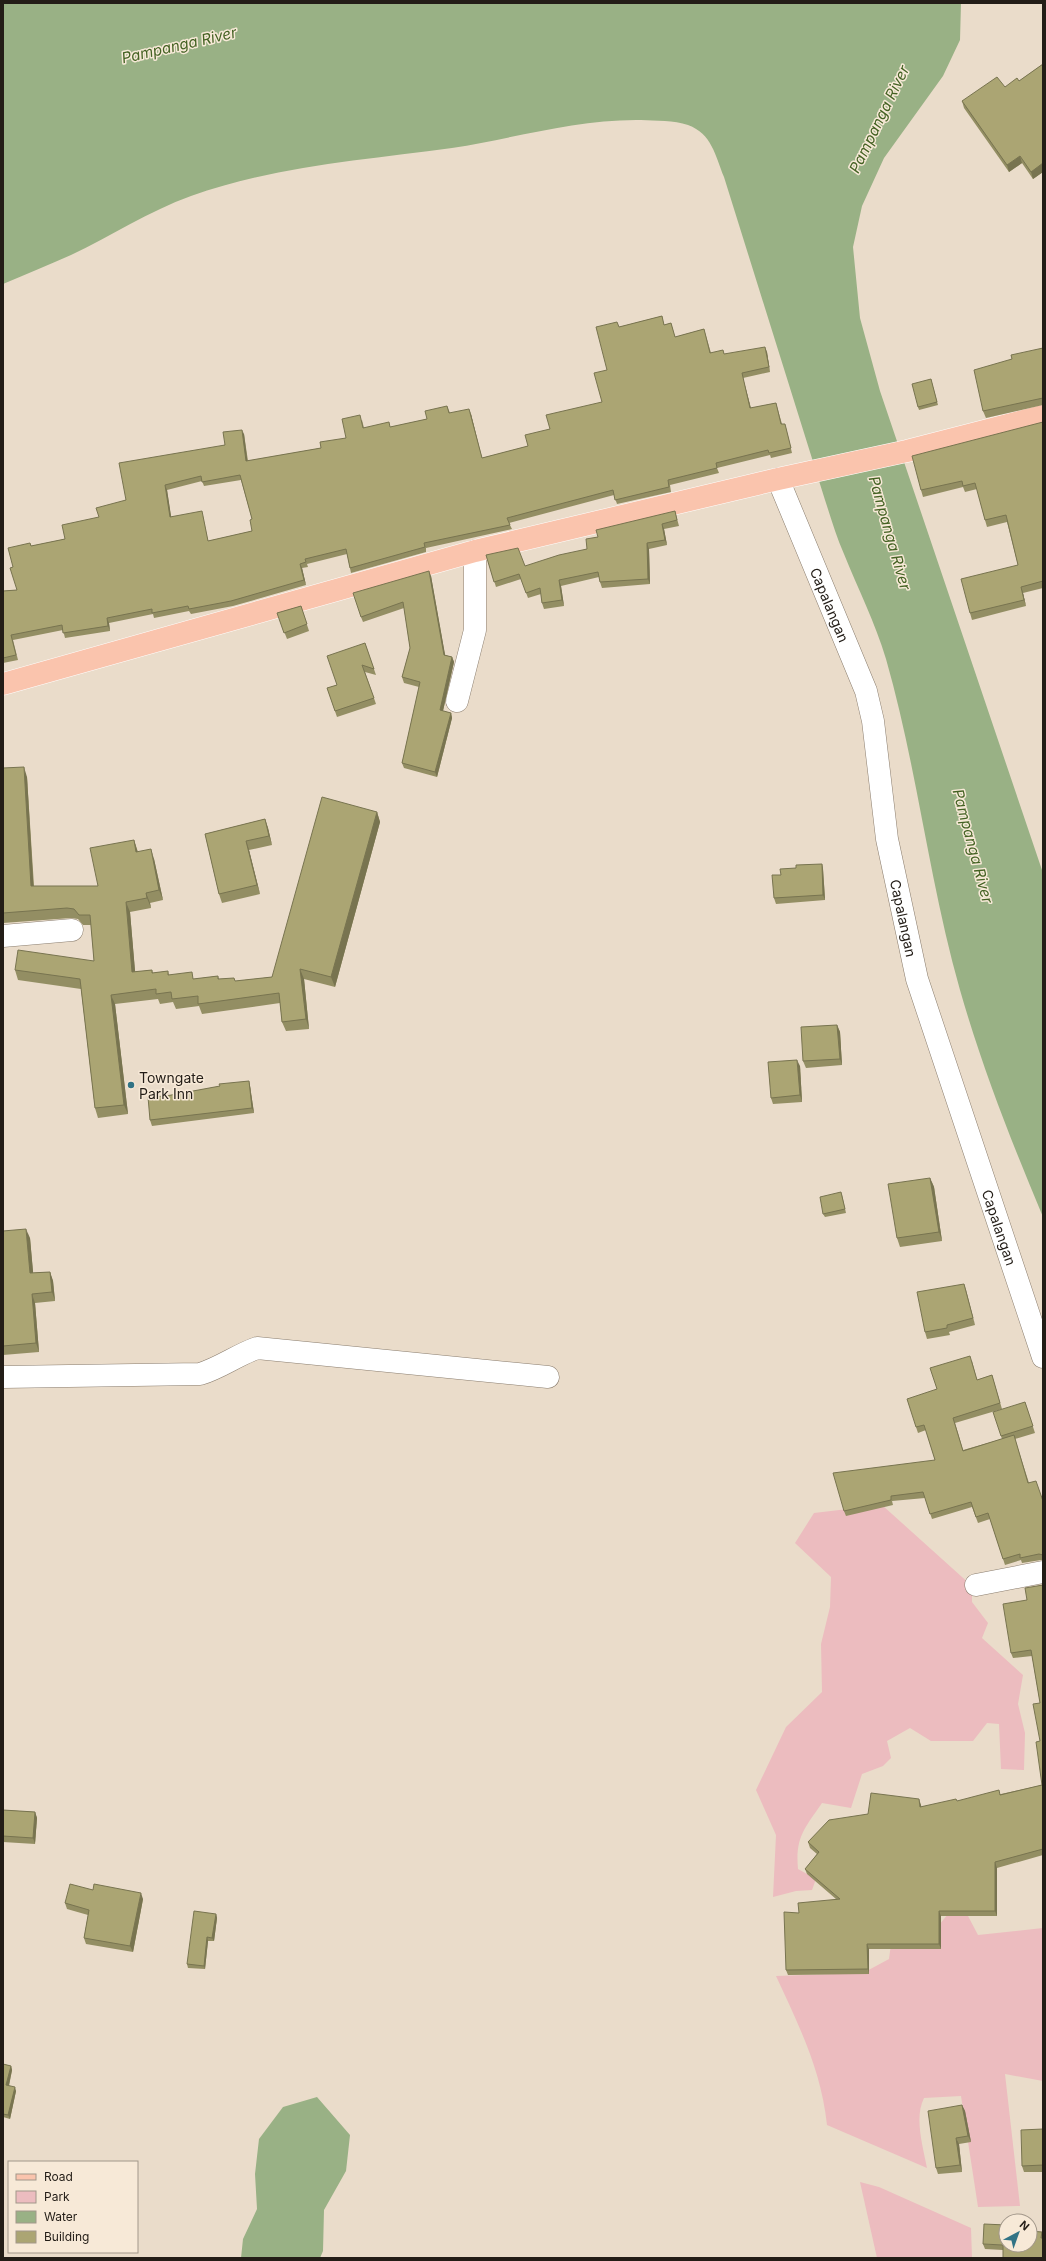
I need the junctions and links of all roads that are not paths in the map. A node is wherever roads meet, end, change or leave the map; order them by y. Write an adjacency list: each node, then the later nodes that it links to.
1 (1043, 416): 2 (main road)
2 (778, 479): 3 (main road); 8 (street, Capalangan)
3 (475, 550): 4 (main road); 5 (street)
4 (3, 684)
5 (457, 701)
6 (72, 930): 7 (street)
7 (3, 936)
8 (1043, 1357)
9 (3, 1377): 10 (street)
10 (548, 1377)
11 (1043, 1572): 12 (street)
12 (976, 1585)

